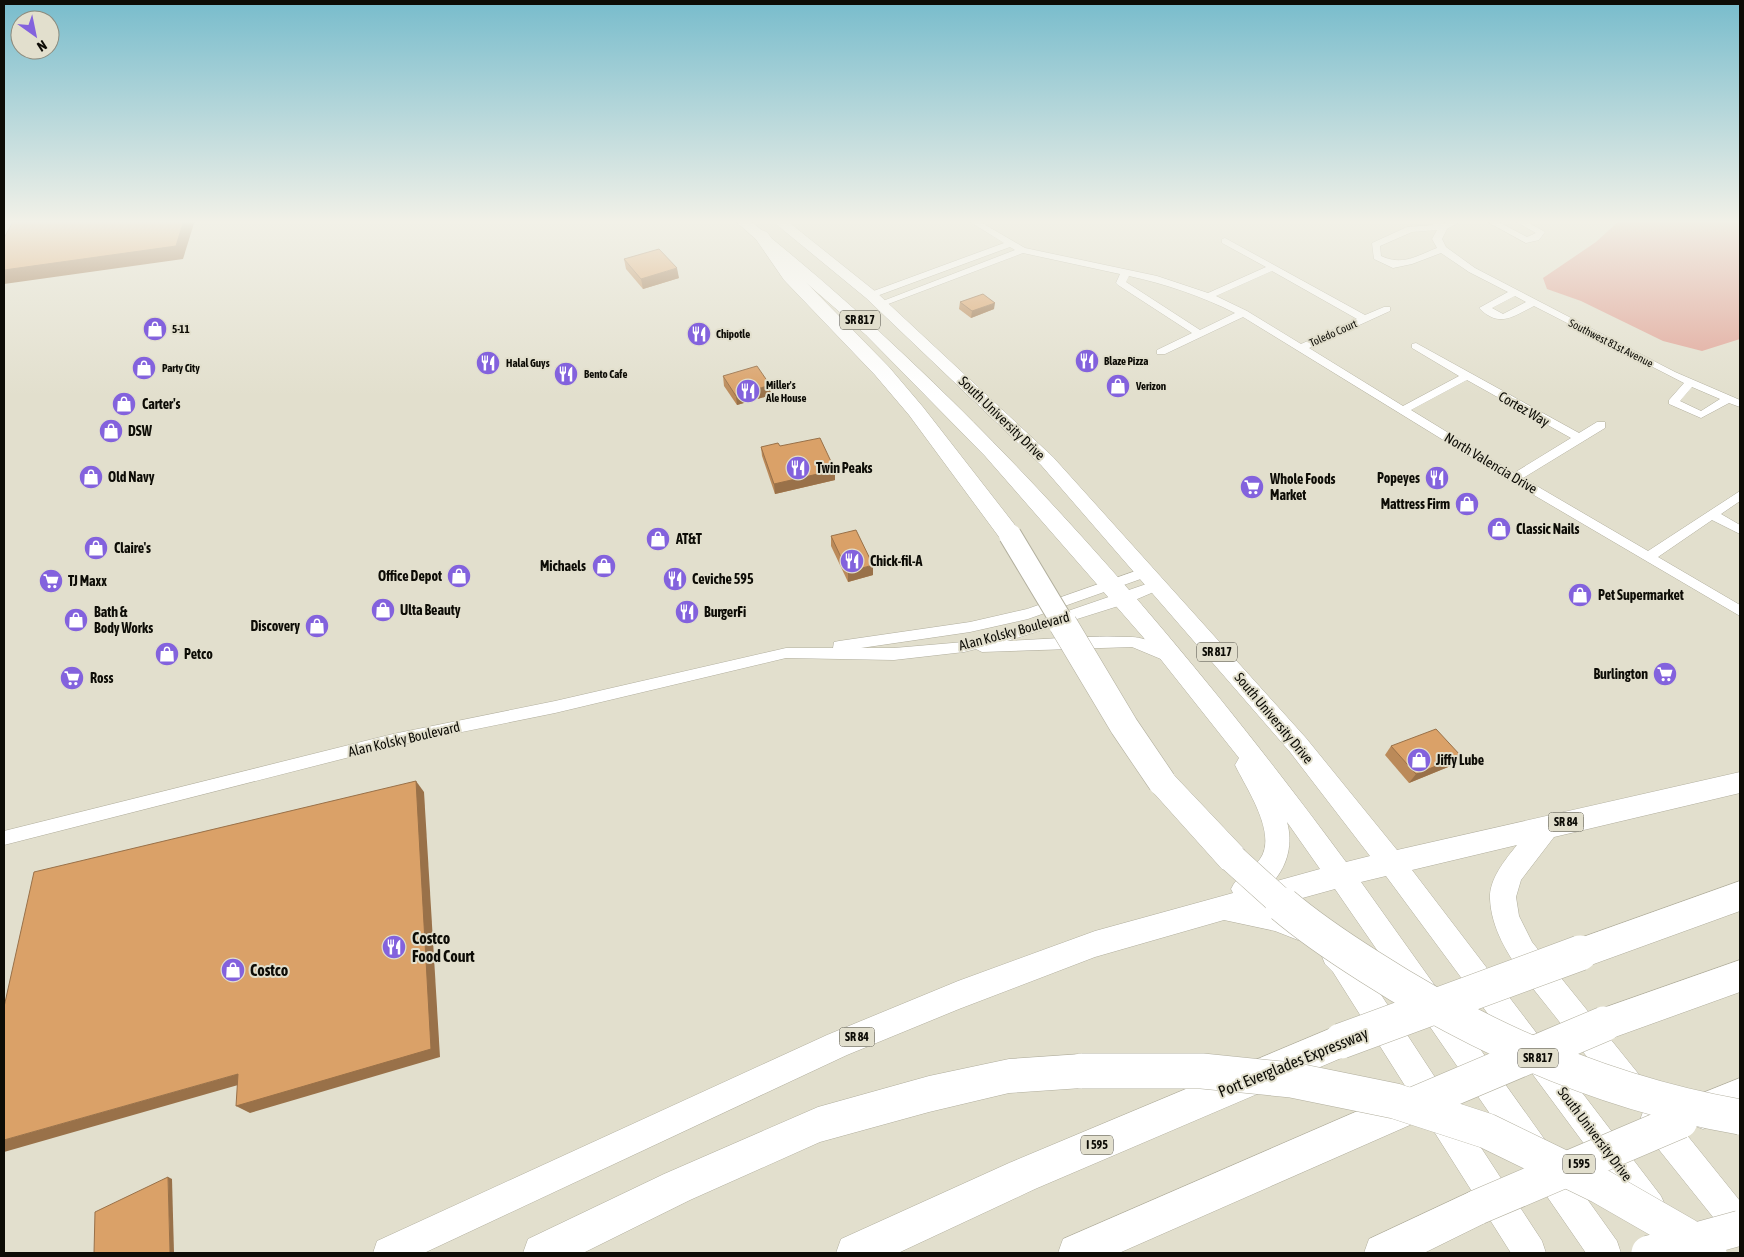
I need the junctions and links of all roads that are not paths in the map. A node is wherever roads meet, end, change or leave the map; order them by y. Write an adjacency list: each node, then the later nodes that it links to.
1 (793, 279): 49 (highway, bridge)
2 (812, 279): 35 (main road, South University Drive / SR 817)
3 (850, 279): 13 (main road, South University Drive / SR 817)
4 (927, 279): 13 (street)
5 (938, 279): 13 (street)
6 (1123, 279): 18 (street)
7 (1149, 279): 12 (street, North Valencia Drive)
8 (1248, 279): 12 (street)
9 (1291, 279): 17 (street, Toledo Court)
10 (1488, 279): 11 (street, Southwest 81st Avenue)
11 (1514, 293): 14 (street, Southwest 81st Avenue); 14 (street)
12 (1208, 296): 16 (street, North Valencia Drive)
13 (876, 300): 34 (main road, South University Drive / SR 817)
14 (1532, 303): 23 (street, Southwest 81st Avenue)
15 (1387, 308): 17 (street, Toledo Court)
16 (1243, 313): 18 (street); 20 (street, North Valencia Drive)
17 (1365, 319): 20 (street, Toledo Court)
18 (1200, 334): 21 (street)
19 (1416, 346): 22 (street, Cortez Way)
20 (1301, 348): 26 (street, North Valencia Drive)
21 (1160, 352)
22 (1467, 376): 26 (street); 28 (street, Cortez Way)
23 (1690, 382): 24 (street, Southwest 81st Avenue); 24 (street)
24 (1728, 399): 25 (street, Southwest 81st Avenue)
25 (1740, 404)
26 (1403, 410): 29 (street, North Valencia Drive)
27 (1601, 425): 28 (street)
28 (1579, 438): 29 (street)
29 (1514, 478): 33 (street, North Valencia Drive)
30 (1740, 495): 31 (street)
31 (1713, 515): 32 (street); 33 (street)
32 (1740, 530)
33 (1650, 556): 36 (street, North Valencia Drive)
34 (1152, 578): 35 (street, Alan Kolsky Boulevard); 35 (street, Alan Kolsky Boulevard); 44 (main road, South University Drive / SR 817)
35 (1117, 592): 37 (street, Alan Kolsky Boulevard); 38 (street, Alan Kolsky Boulevard); 39 (main road, South University Drive / SR 817)
36 (1740, 611)
37 (964, 647): 38 (street, Alan Kolsky Boulevard); 39 (street)
38 (806, 652): 43 (street, Alan Kolsky Boulevard)
39 (1173, 658): 40 (main road, South University Drive / SR 817)
40 (1228, 725): 45 (main road, South University Drive / SR 817); 47 (main road)
41 (1740, 782): 42 (main road, SR 84)
42 (1547, 826): 44 (main road, SR 84); 52 (main road)
43 (4, 838)
44 (1391, 864): 45 (main road, SR 84); 49 (main road, South University Drive / SR 817)
45 (1341, 875): 47 (main road, SR 84); 59 (main road, South University Drive / SR 817)
46 (1740, 896): 55 (highway, Port Everglades Expressway / I 595, bridge)
47 (1220, 908): 53 (main road, SR 84); 58 (main road)
48 (1740, 976): 56 (highway, bridge)
49 (1535, 1054): 51 (highway, bridge); 61 (main road, South University Drive / SR 817)
50 (1740, 1096): 57 (highway, I 595, bridge)
51 (1740, 1117)
52 (1740, 1227): 60 (highway, bridge)
53 (389, 1253)
54 (542, 1253): 62 (highway, bridge)
55 (855, 1253)
56 (1077, 1253)
57 (1383, 1253)
58 (1530, 1253)
59 (1606, 1253)
60 (1649, 1253)
61 (1684, 1253)
62 (1709, 1253)

